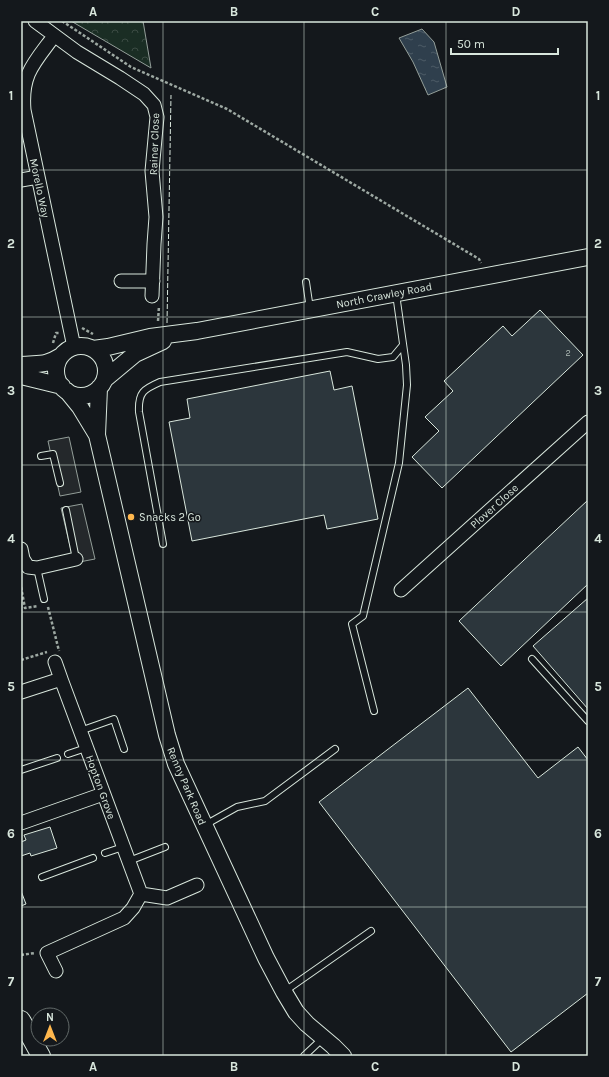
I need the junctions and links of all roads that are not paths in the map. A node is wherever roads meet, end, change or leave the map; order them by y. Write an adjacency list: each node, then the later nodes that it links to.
1 (35, 21): 2 (street, Rainer Close)
2 (54, 36): 3 (street, Morello Way); 8 (street, Rainer Close)
3 (22, 88): 4 (street, Morello Way)
4 (38, 177): 5 (street); 16 (street, Morello Way)
5 (21, 180)
6 (588, 257): 10 (street, North Crawley Road)
7 (121, 281): 8 (street)
8 (153, 282): 11 (street, Rainer Close)
9 (306, 282): 12 (lane)
10 (396, 293): 12 (street, North Crawley Road); 14 (lane)
11 (152, 296)
12 (310, 309): 13 (street, North Crawley Road)
13 (179, 334): 15 (street, North Crawley Road); 19 (street, North Crawley Road)
14 (403, 345): 26 (lane); 36 (lane)
15 (93, 349): 16 (street); 19 (street)
16 (68, 351): 17 (street); 20 (street)
17 (21, 365)
18 (21, 376): 20 (street)
19 (102, 383): 20 (street); 22 (street, Renny Park Road)
20 (65, 389): 22 (street, Renny Park Road)
21 (588, 422): 30 (street, Plover Close)
22 (97, 435): 47 (street, Renny Park Road)
23 (41, 456): 24 (lane)
24 (60, 484)
25 (66, 510): 28 (lane)
26 (163, 544)
27 (21, 549): 29 (street)
28 (76, 559): 29 (street)
29 (37, 568): 31 (lane)
30 (401, 590)
31 (45, 601)
32 (532, 659): 37 (lane)
33 (55, 662): 34 (street, Hopton Grove)
34 (61, 679): 35 (street); 38 (street, Hopton Grove)
35 (21, 692)
36 (374, 711)
37 (588, 721)
38 (80, 731): 39 (street, Hopton Grove); 40 (lane)
39 (86, 748): 42 (lane); 45 (street, Hopton Grove)
40 (124, 749)
41 (335, 749): 47 (lane)
42 (68, 754)
43 (57, 758): 44 (lane)
44 (21, 770)
45 (103, 794): 46 (street); 49 (street, Hopton Grove)
46 (21, 824)
47 (204, 826): 58 (street, Renny Park Road)
48 (165, 846): 52 (lane)
49 (124, 847): 50 (lane); 52 (street, Hopton Grove)
50 (105, 853)
51 (92, 858): 53 (lane)
52 (129, 861): 55 (street, Hopton Grove)
53 (42, 877)
54 (197, 885): 55 (street)
55 (141, 894): 57 (street)
56 (371, 932): 58 (lane)
57 (56, 971)
58 (284, 992): 60 (street, Renny Park Road)
59 (21, 1020): 61 (main road)
60 (323, 1038): 62 (lane); 63 (street, Renny Park Road)
61 (41, 1056)
62 (304, 1056)
63 (343, 1056)

